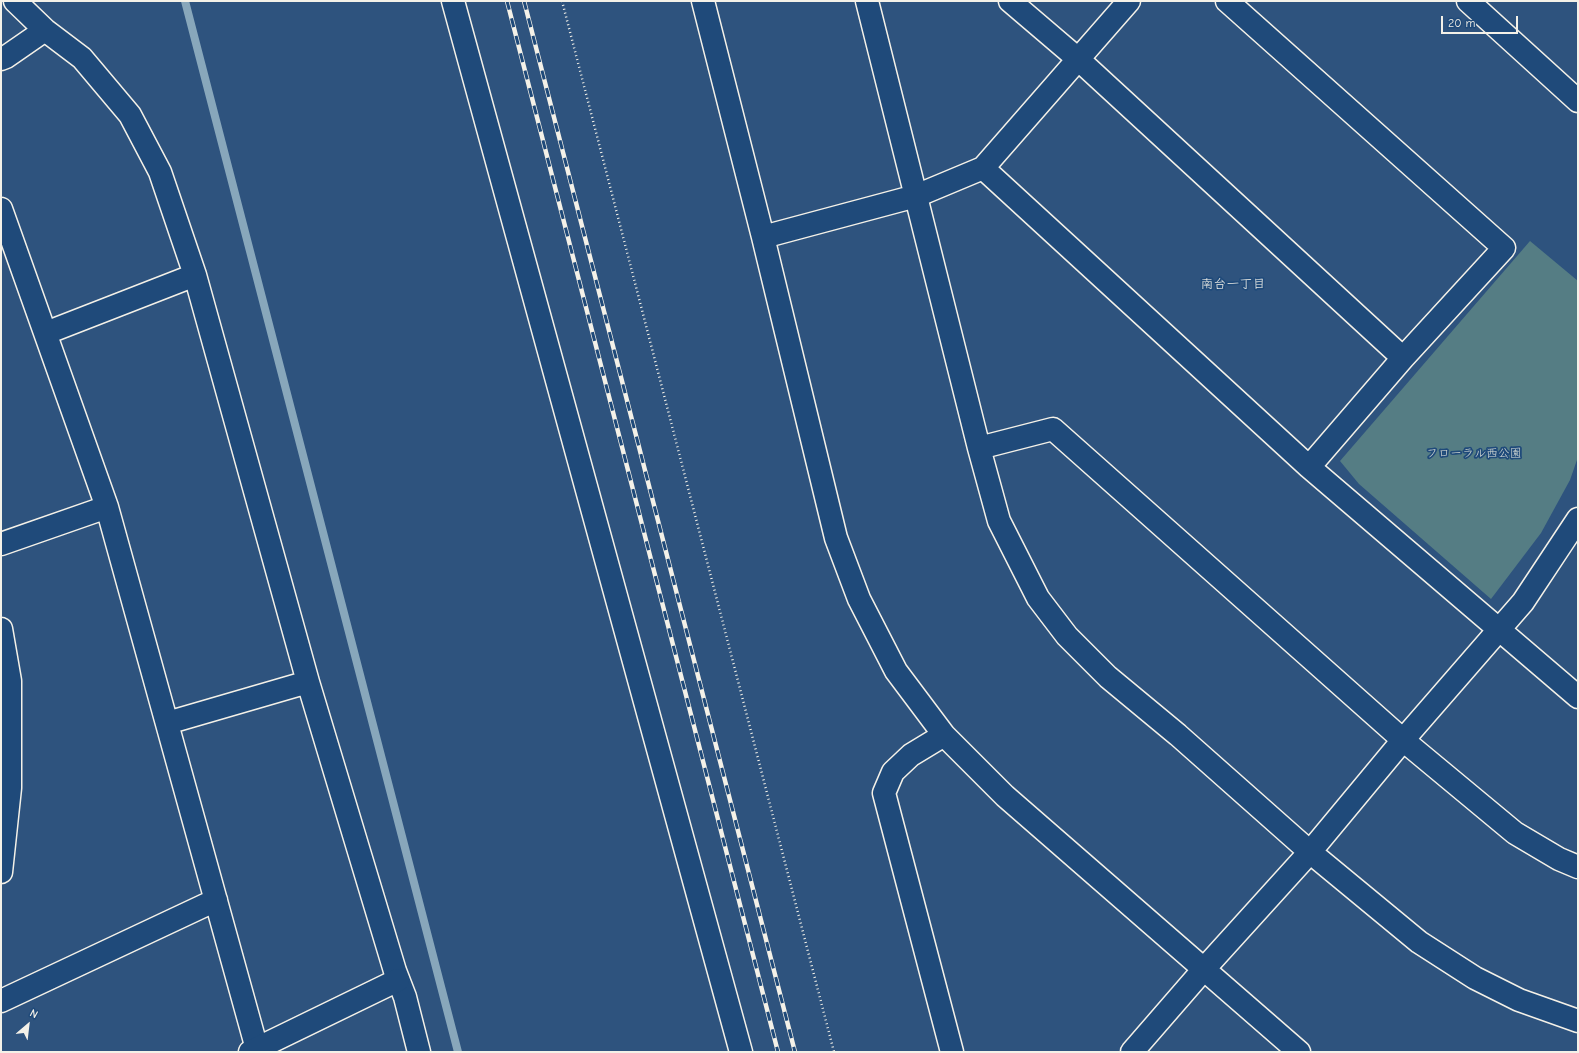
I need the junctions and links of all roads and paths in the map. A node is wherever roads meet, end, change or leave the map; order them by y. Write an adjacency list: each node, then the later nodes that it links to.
1 (14, 1): 10 (street)
2 (453, 1): 43 (street)
3 (562, 1): 44 (path)
4 (703, 1): 17 (street)
5 (867, 1): 15 (street)
6 (1010, 1): 12 (street)
7 (1129, 1): 12 (street)
8 (1227, 1): 20 (street)
9 (1468, 1): 13 (street)
10 (44, 30): 11 (street); 18 (street)
11 (1, 59)
12 (1078, 59): 14 (street); 20 (street)
13 (1578, 101)
14 (982, 168): 15 (street); 22 (street)
15 (916, 196): 17 (street); 21 (street)
16 (1, 209): 19 (street)
17 (763, 237): 31 (street)
18 (195, 275): 19 (street); 28 (street)
19 (46, 333): 23 (street)
20 (1402, 358): 22 (street)
21 (979, 448): 32 (street); 33 (street)
22 (1309, 467): 26 (street)
23 (107, 507): 25 (street); 30 (street)
24 (1578, 519): 26 (street)
25 (1, 544)
26 (1499, 628): 29 (street); 32 (street)
27 (1, 629): 35 (street)
28 (308, 682): 30 (street); 38 (street)
29 (1578, 697)
30 (167, 722): 36 (street)
31 (944, 735): 37 (street); 45 (street)
32 (1403, 740): 33 (street); 34 (street)
33 (1310, 852): 37 (street); 40 (street)
34 (1578, 867)
35 (1, 872)
36 (216, 900): 39 (street); 41 (street)
37 (1204, 969): 46 (street); 47 (street)
38 (398, 980): 41 (street); 42 (street)
39 (1, 1001)
40 (1578, 1022)
41 (253, 1050)
42 (419, 1052)
43 (742, 1052)
44 (834, 1052)
45 (952, 1052)
46 (1132, 1052)
47 (1299, 1052)

